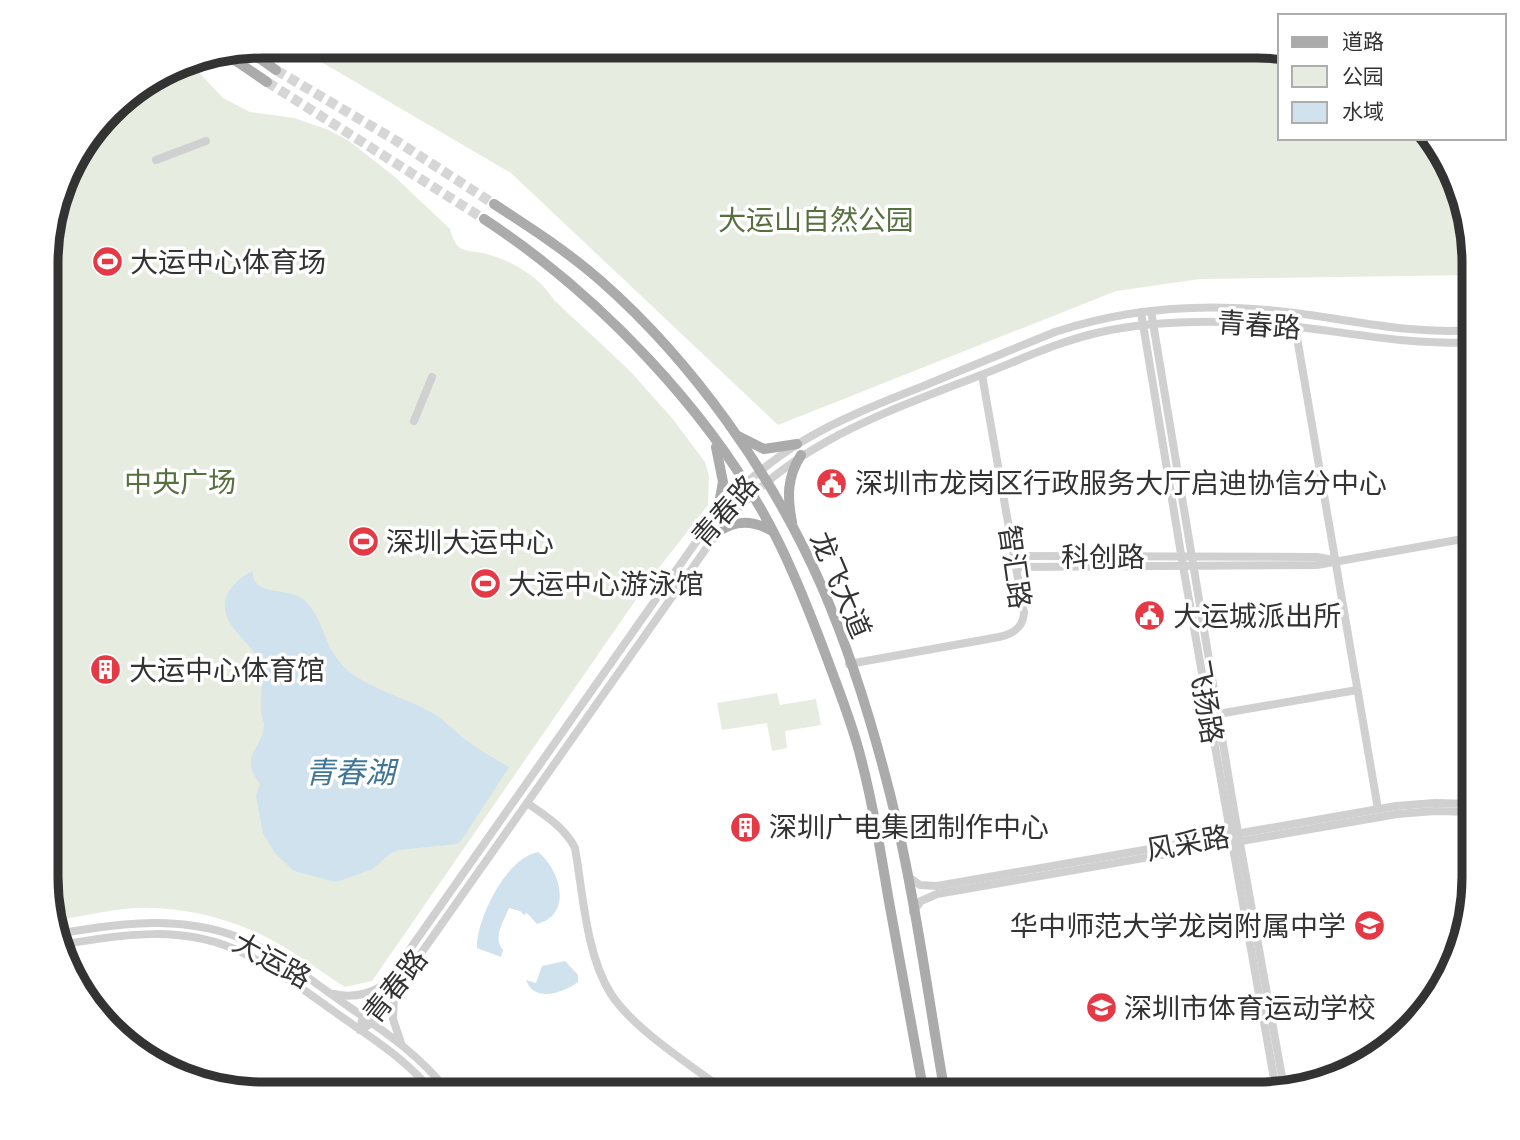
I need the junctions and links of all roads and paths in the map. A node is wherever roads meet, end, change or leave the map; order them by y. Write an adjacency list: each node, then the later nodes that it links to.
1 (259, 58): 3 (main road)
2 (235, 60): 4 (main road)
3 (275, 70)
4 (267, 82)
5 (206, 141): 6 (street)
6 (156, 160)
7 (494, 204): 17 (main road, 龙飞大道)
8 (484, 219): 18 (main road, 龙飞大道)
9 (1146, 312): 10 (street, 飞扬路); 12 (street, 青春路); 19 (street, 青春路)
10 (1148, 325): 11 (street, 青春路); 14 (street, 青春路); 32 (street, 飞扬路); 33 (street, 飞扬路)
11 (1295, 326): 13 (street, 青春路); 31 (street)
12 (1462, 330)
13 (1462, 343)
14 (982, 375): 20 (street, 青春路); 30 (street, 智汇路)
15 (432, 377): 16 (street)
16 (414, 421)
17 (735, 434): 19 (main road); 21 (main road, 龙飞大道)
18 (715, 439): 23 (main road, 龙飞大道); 25 (main road)
19 (796, 443): 21 (street, 青春路)
20 (801, 455): 22 (street, 青春路); 28 (main road)
21 (759, 470): 22 (main road, 龙飞大道); 23 (street, 青春路)
22 (766, 482): 24 (street, 青春路); 28 (main road, 龙飞大道)
23 (744, 483): 24 (main road, 龙飞大道); 25 (street, 青春路)
24 (751, 496): 26 (main road, 龙飞大道); 27 (street, 青春路)
25 (717, 514): 47 (street, 青春路)
26 (773, 531): 27 (main road); 59 (main road, 龙飞大道)
27 (718, 533): 38 (street, 青春路)
28 (794, 533): 35 (main road, 龙飞大道)
29 (1462, 539): 31 (street, 科创路)
30 (1015, 556): 32 (street, 科创路); 34 (street, 智汇路)
31 (1335, 560): 33 (street, 科创路); 36 (street)
32 (1182, 562): 33 (street, 科创路); 34 (street); 42 (street, 飞扬路)
33 (1192, 562): 37 (street, 飞扬路)
34 (1016, 567): 35 (street, 智汇路)
35 (849, 664): 43 (main road, 龙飞大道)
36 (1357, 690): 37 (street); 40 (street)
37 (1218, 714): 42 (street, 飞扬路)
38 (527, 803): 48 (street, 青春路); 58 (street)
39 (1462, 804): 40 (street, 风采路)
40 (1378, 809): 42 (street, 风采路)
41 (1462, 812): 42 (street, 风采路)
42 (1235, 839): 43 (street, 风采路); 44 (street, 风采路); 54 (street, 飞扬路); 55 (street, 飞扬路)
43 (906, 876): 44 (main road, 龙飞大道)
44 (913, 912): 60 (main road, 龙飞大道)
45 (66, 933): 49 (street, 大运路)
46 (69, 944): 52 (street, 大运路)
47 (384, 985): 49 (street); 50 (street, 青春路)
48 (394, 991): 51 (street, 青春路); 53 (street)
49 (328, 992): 50 (street, 大运路)
50 (363, 1016): 51 (street, 大运路); 52 (street, 青春路)
51 (372, 1023): 52 (street, 青春路); 53 (street, 大运路)
52 (360, 1030): 56 (street, 大运路)
53 (403, 1045): 57 (street, 大运路)
54 (1282, 1080)
55 (1275, 1081)
56 (423, 1082)
57 (440, 1082)
58 (713, 1082)
59 (922, 1082)
60 (943, 1082)

